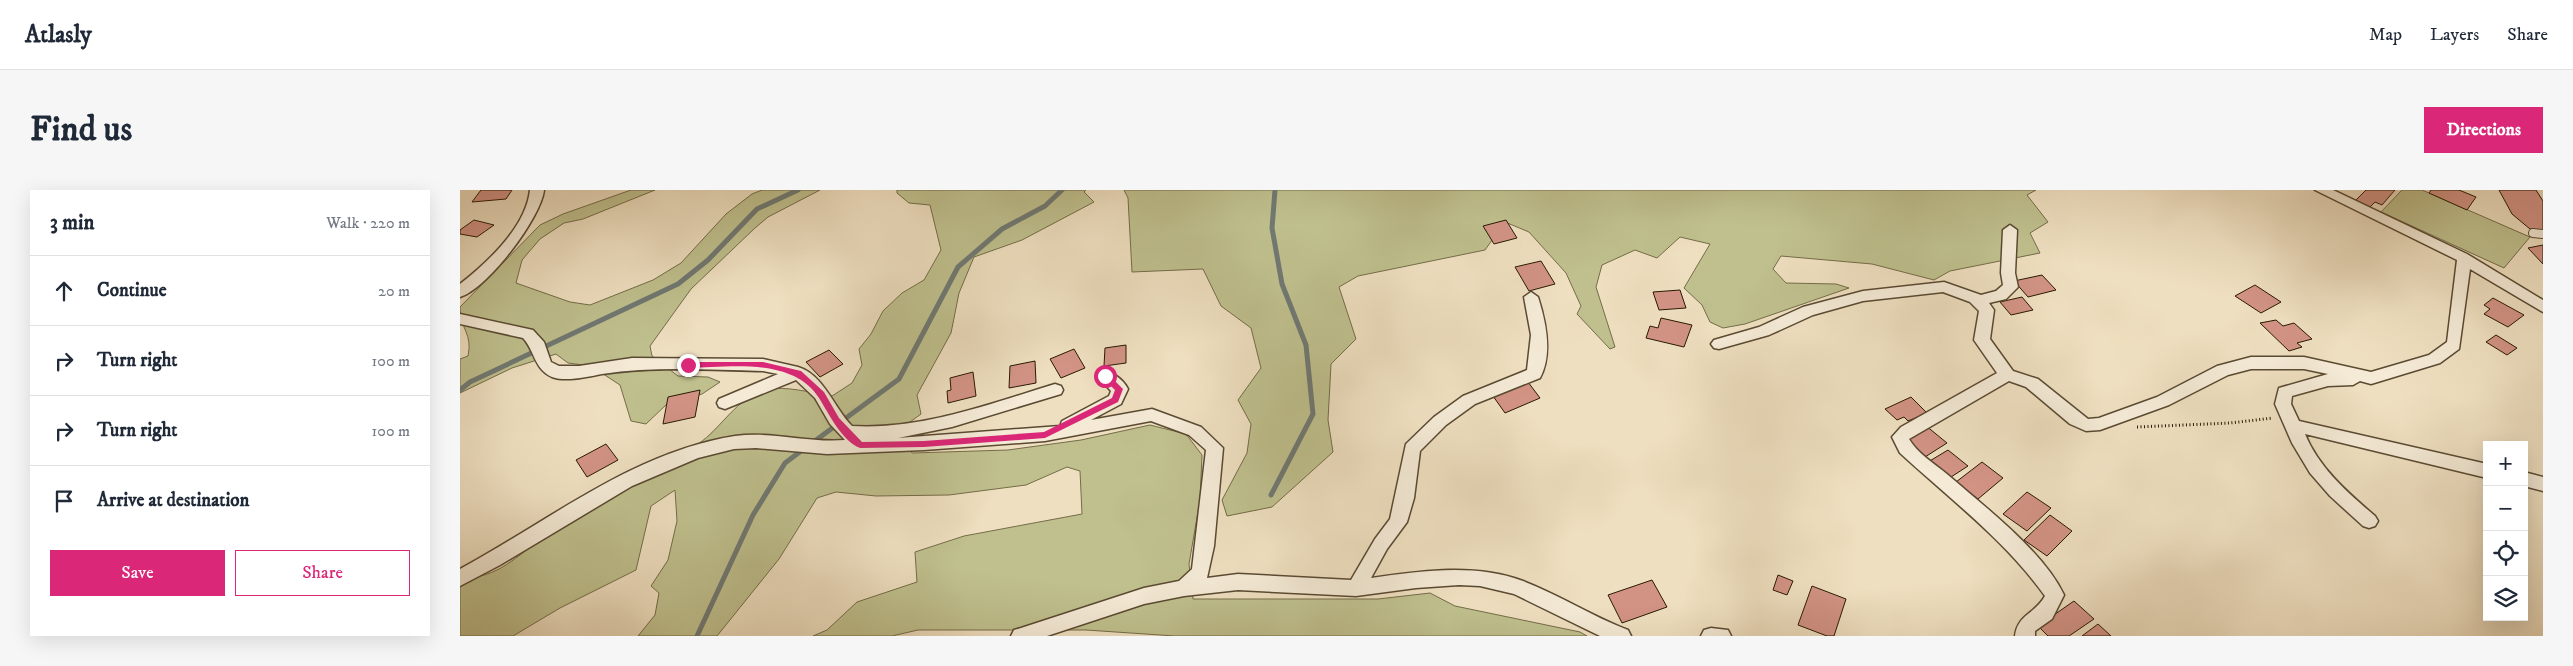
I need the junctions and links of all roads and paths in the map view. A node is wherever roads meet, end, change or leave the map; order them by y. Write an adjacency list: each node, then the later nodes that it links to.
1 (537, 190): 7 (street)
2 (2322, 190): 6 (street)
3 (2010, 230): 9 (street)
4 (2533, 234): 5 (lane)
5 (2543, 234)
6 (2464, 259): 10 (street); 16 (street)
7 (460, 292)
8 (1531, 297): 30 (street)
9 (1978, 301): 12 (street); 14 (street)
10 (2543, 307)
11 (460, 318): 13 (street)
12 (1719, 344)
13 (798, 373): 18 (street); 21 (street)
14 (2007, 375): 16 (street); 35 (street)
15 (1105, 376): 22 (street)
16 (2371, 378): 19 (street)
17 (1055, 390): 21 (street)
18 (725, 403)
19 (2292, 423): 20 (path); 24 (street); 27 (street)
20 (2128, 426)
21 (847, 432): 23 (street)
22 (1045, 435): 23 (street); 29 (street)
23 (860, 445): 28 (street)
24 (2483, 470)
25 (2528, 481): 26 (street)
26 (2543, 484)
27 (2368, 521)
28 (460, 578)
29 (1184, 588): 30 (street); 31 (street)
30 (1356, 588): 32 (street)
31 (1021, 636)
32 (1621, 636)
33 (1711, 636): 34 (street)
34 (1721, 636)
35 (2025, 636)

